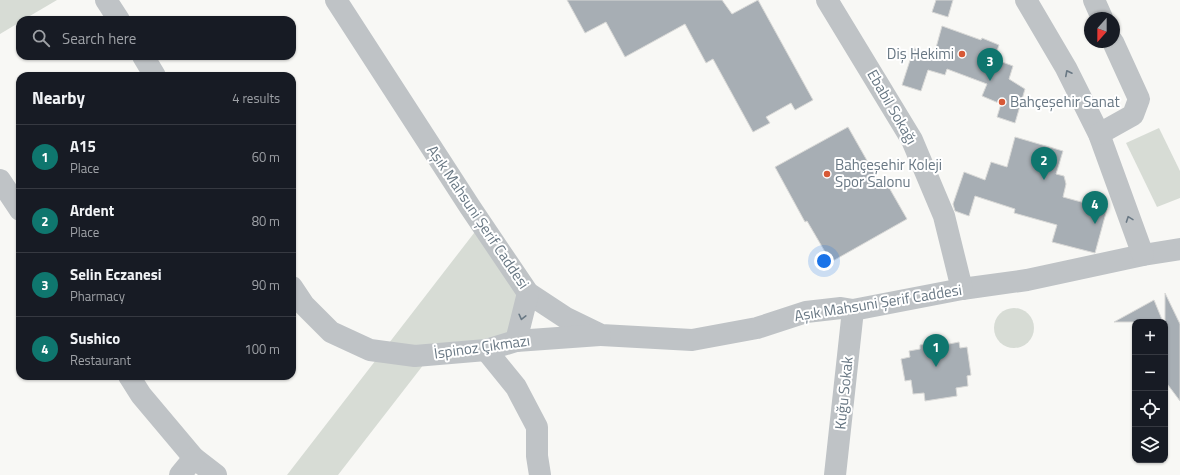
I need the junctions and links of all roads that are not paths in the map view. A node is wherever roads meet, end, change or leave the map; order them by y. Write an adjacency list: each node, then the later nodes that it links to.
1 (106, 0): 7 (street)
2 (336, 0): 18 (street, Aşık Mahsuni Şerif Caddesi)
3 (828, 0): 16 (street, Ebabil Sokağı)
4 (1026, 0): 11 (street, one-way to 4)
5 (1094, 0): 6 (street)
6 (1099, 12)
7 (116, 16)
8 (1116, 48): 11 (street)
9 (145, 60): 10 (street)
10 (152, 72)
11 (1099, 134): 15 (street, one-way to 11)
12 (0, 180): 13 (street)
13 (16, 204)
14 (1180, 249): 15 (street, Aşık Mahsuni Şerif Caddesi)
15 (1143, 255): 16 (street, Aşık Mahsuni Şerif Caddesi)
16 (962, 289): 19 (street, Aşık Mahsuni Şerif Caddesi)
17 (296, 293): 22 (street, İspinoz Çıkmazı)
18 (528, 293): 20 (street, Aşık Mahsuni Şerif Caddesi); 21 (street, one-way to 21)
19 (853, 310): 20 (street, Aşık Mahsuni Şerif Caddesi); 28 (street, Kuğu Sokak)
20 (601, 334): 21 (street, İspinoz Çıkmazı)
21 (516, 341): 22 (street, İspinoz Çıkmazı)
22 (486, 350): 27 (street)
23 (132, 380): 24 (street)
24 (194, 458): 25 (street); 26 (street)
25 (180, 475)
26 (216, 475)
27 (540, 475)
28 (835, 475)

